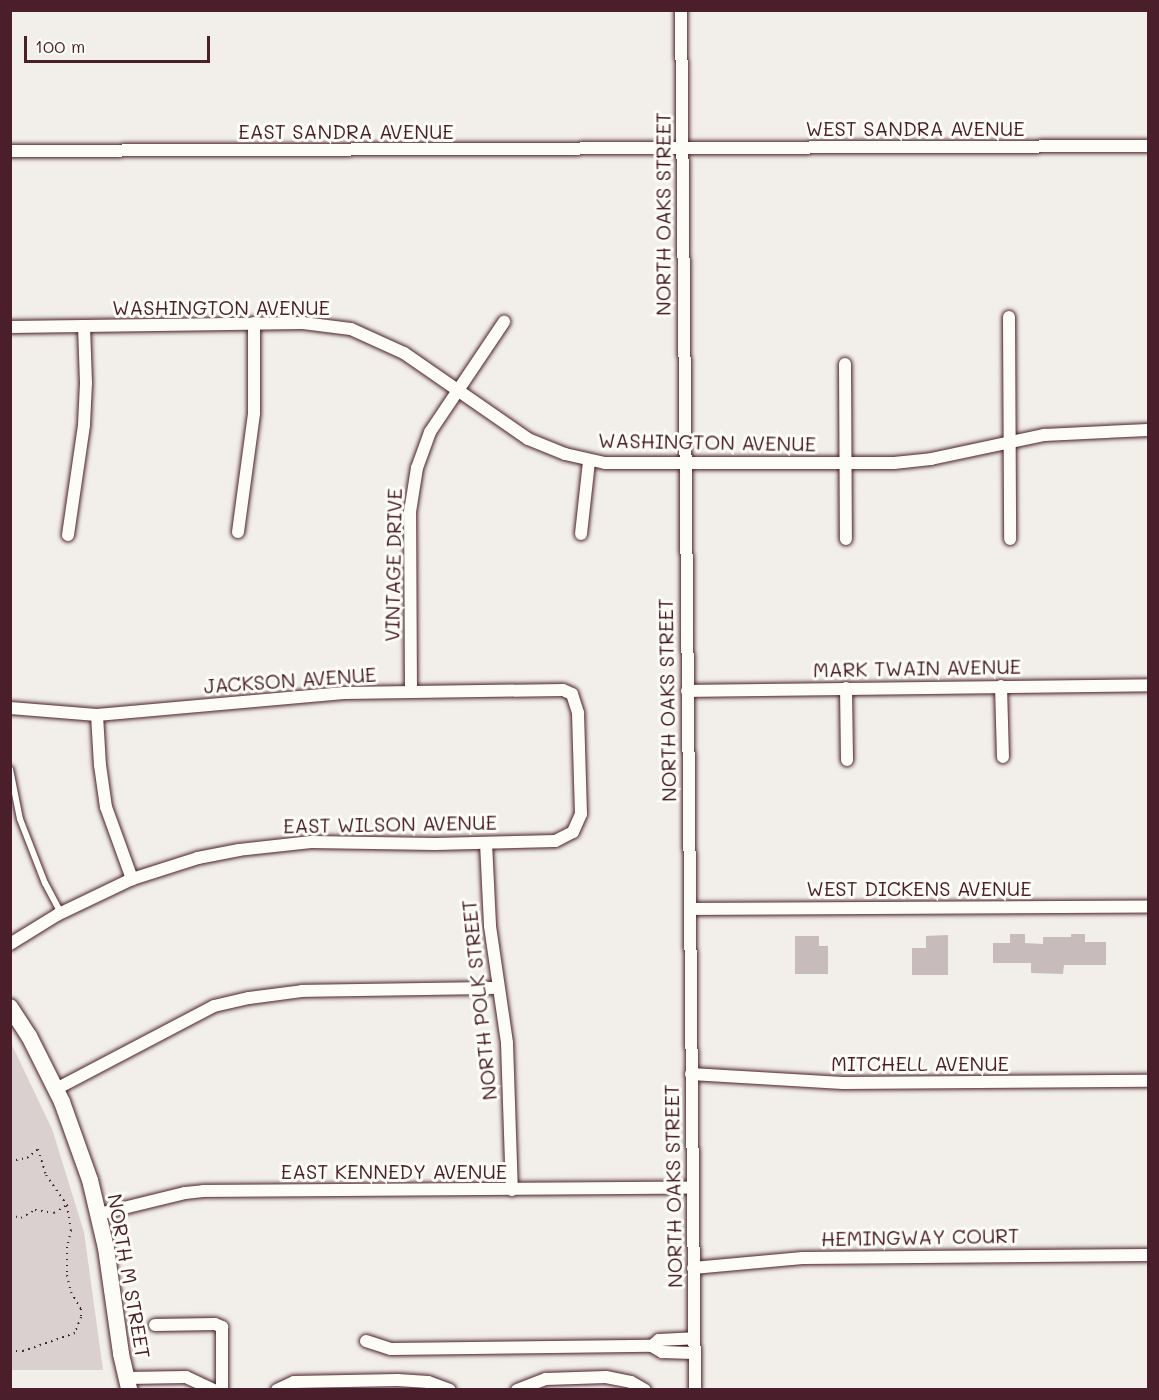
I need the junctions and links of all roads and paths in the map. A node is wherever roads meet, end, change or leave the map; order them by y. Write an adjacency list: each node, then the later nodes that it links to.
1 (681, 10): 3 (street, NORTH OAKS STREET)
2 (1149, 146): 3 (street, WEST SANDRA AVENUE)
3 (682, 148): 4 (street, EAST SANDRA AVENUE); 16 (street, NORTH OAKS STREET)
4 (10, 151)
5 (1009, 317): 13 (street)
6 (504, 322): 11 (street, VINTAGE DRIVE)
7 (254, 323): 8 (street, WASHINGTON AVENUE); 11 (street, WASHINGTON AVENUE); 17 (street)
8 (84, 326): 9 (street, WASHINGTON AVENUE); 19 (street)
9 (10, 327)
10 (845, 364): 15 (street)
11 (457, 391): 14 (street, WASHINGTON AVENUE); 25 (street, VINTAGE DRIVE)
12 (1149, 430): 13 (street, WASHINGTON AVENUE)
13 (1011, 441): 15 (street, WASHINGTON AVENUE); 21 (street)
14 (589, 461): 16 (street, WASHINGTON AVENUE); 18 (street)
15 (845, 463): 16 (street, WASHINGTON AVENUE); 20 (street)
16 (684, 464): 26 (street, NORTH OAKS STREET)
17 (238, 532)
18 (580, 534)
19 (68, 535)
20 (846, 539)
21 (1010, 539)
22 (1149, 685): 23 (street, MARK TWAIN AVENUE)
23 (1002, 686): 24 (street, MARK TWAIN AVENUE); 29 (street)
24 (846, 688): 26 (street, MARK TWAIN AVENUE); 30 (street)
25 (411, 691): 28 (street, JACKSON AVENUE); 32 (street, JACKSON AVENUE)
26 (687, 691): 36 (street, NORTH OAKS STREET)
27 (10, 708): 28 (street, JACKSON AVENUE)
28 (97, 715): 34 (street)
29 (1003, 757)
30 (847, 760)
31 (10, 769): 37 (lane)
32 (573, 832): 33 (street, EAST WILSON AVENUE)
33 (486, 843): 34 (street, EAST WILSON AVENUE); 39 (street, NORTH POLK STREET)
34 (132, 879): 37 (street, EAST WILSON AVENUE)
35 (1149, 907): 36 (street, WEST DICKENS AVENUE)
36 (690, 909): 41 (street, NORTH OAKS STREET)
37 (61, 913): 38 (street, EAST WILSON AVENUE)
38 (10, 944)
39 (498, 988): 43 (street); 46 (street, NORTH POLK STREET)
40 (10, 1007): 43 (street, NORTH M STREET)
41 (691, 1074): 42 (street, MITCHELL AVENUE); 45 (street, NORTH OAKS STREET)
42 (1149, 1081)
43 (56, 1089): 48 (street, NORTH M STREET)
44 (10, 1161): 47 (path)
45 (692, 1188): 46 (street, EAST KENNEDY AVENUE); 51 (street, NORTH OAKS STREET)
46 (513, 1190): 48 (street, EAST KENNEDY AVENUE)
47 (67, 1205): 49 (path); 56 (path)
48 (99, 1215): 58 (street, NORTH M STREET)
49 (10, 1216)
50 (1149, 1255): 51 (street, HEMINGWAY COURT)
51 (693, 1268): 53 (street, NORTH OAKS STREET)
52 (155, 1324): 60 (street)
53 (694, 1338): 55 (street); 57 (street, NORTH OAKS STREET)
54 (366, 1341): 55 (street)
55 (652, 1346): 57 (street)
56 (10, 1351)
57 (694, 1353): 65 (street, NORTH OAKS STREET)
58 (128, 1384): 59 (street)
59 (214, 1389)
60 (222, 1389)
61 (277, 1389): 62 (street)
62 (450, 1389)
63 (517, 1389): 64 (street)
64 (645, 1389)
65 (695, 1389)

